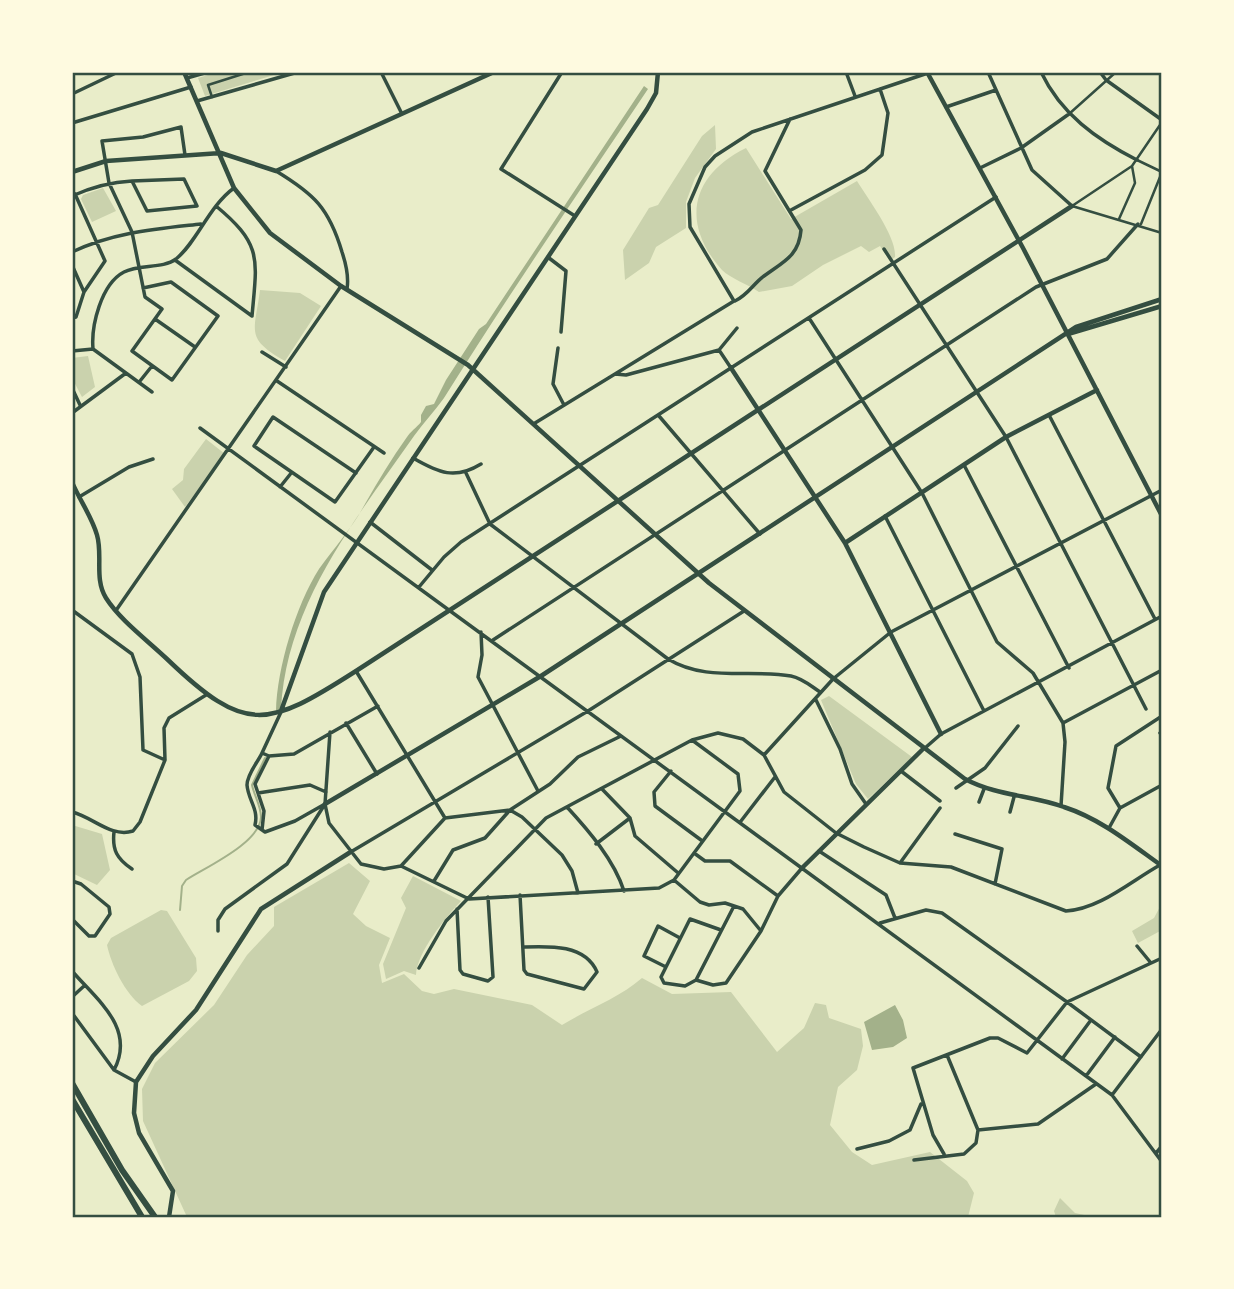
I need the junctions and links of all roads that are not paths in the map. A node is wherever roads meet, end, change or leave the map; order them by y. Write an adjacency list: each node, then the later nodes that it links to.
1 (118, 72): 21 (street)
2 (184, 72): 16 (street)
3 (208, 72): 16 (street)
4 (249, 72): 23 (street)
5 (298, 72): 23 (street)
6 (381, 72): 26 (street)
7 (494, 72): 26 (street)
8 (562, 72): 49 (street)
9 (658, 72): 49 (street)
10 (846, 72): 22 (street)
11 (927, 72): 19 (street); 25 (street)
12 (988, 72): 20 (street)
13 (1041, 72): 27 (street)
14 (1101, 72): 17 (street)
15 (1116, 72): 17 (street)
16 (187, 78): 18 (street)
17 (1106, 80): 27 (street); 29 (street)
18 (191, 87): 24 (street); 30 (street)
19 (880, 89): 22 (street); 48 (street)
20 (996, 90): 25 (street); 31 (street)
21 (72, 94)
22 (855, 96): 28 (street)
23 (212, 97): 24 (street)
24 (197, 101): 32 (street)
25 (946, 107): 37 (street)
26 (401, 112): 38 (street)
27 (1069, 114): 31 (street); 34 (street)
28 (790, 119): 48 (street); 70 (street)
29 (1162, 121): 34 (street)
30 (72, 123)
31 (1021, 148): 37 (street); 47 (street)
32 (221, 153): 33 (street); 38 (street); 43 (street)
33 (185, 157): 35 (street); 35 (street)
34 (1137, 160): 36 (street); 40 (street)
35 (106, 161): 39 (street); 42 (street)
36 (1132, 166): 47 (street); 50 (street)
37 (980, 168): 45 (street)
38 (276, 171): 67 (street)
39 (72, 172)
40 (1162, 172): 52 (street)
41 (132, 181): 41 (street); 42 (street)
42 (109, 183): 44 (street); 53 (street)
43 (234, 188): 46 (street); 65 (street)
44 (73, 195): 55 (street)
45 (996, 197): 56 (street); 61 (street)
46 (216, 206): 51 (street); 60 (street)
47 (1072, 206): 50 (street); 56 (street)
48 (790, 210): 70 (street)
49 (575, 216): 59 (street)
50 (1119, 219): 52 (street)
51 (201, 225): 53 (street); 60 (street)
52 (1140, 225): 54 (street); 64 (street)
53 (132, 232): 55 (street); 63 (street)
54 (1162, 233)
55 (96, 241): 58 (street); 68 (street)
56 (1020, 242): 64 (street); 71 (street)
57 (884, 248): 61 (street)
58 (72, 252)
59 (549, 258): 77 (street); 90 (street)
60 (175, 260): 63 (street)
61 (893, 264): 71 (street); 74 (street)
62 (72, 265): 68 (street)
63 (138, 268): 66 (street); 82 (street)
64 (1042, 283): 78 (street); 79 (street)
65 (341, 286): 67 (street); 88 (street)
66 (143, 288): 75 (street); 80 (street)
67 (347, 289): 90 (street)
68 (84, 292): 73 (street)
69 (1162, 299): 78 (street)
70 (734, 301): 92 (street)
71 (920, 305): 79 (street); 86 (street)
72 (1162, 306): 78 (street)
73 (72, 318)
74 (809, 318): 86 (street); 89 (street)
75 (155, 319): 80 (street); 87 (street)
76 (737, 328): 83 (street)
77 (561, 332)
78 (1067, 334): 96 (street); 98 (street)
79 (946, 345): 98 (street); 99 (street)
80 (195, 347): 87 (street)
81 (558, 348): 101 (street)
82 (93, 349): 84 (street); 91 (street)
83 (719, 350): 89 (street); 92 (street)
84 (72, 351)
85 (262, 352): 88 (street)
86 (835, 360): 99 (street); 102 (street)
87 (152, 366): 94 (street)
88 (286, 367): 93 (street)
89 (731, 368): 102 (street); 104 (street)
90 (473, 370): 106 (street); 115 (street)
91 (126, 373): 94 (street); 100 (street)
92 (615, 374): 101 (street)
93 (277, 381): 109 (street); 111 (street)
94 (140, 382): 97 (street)
95 (72, 388): 100 (street)
96 (1097, 390): 105 (street); 128 (street)
97 (152, 391)
98 (976, 392): 108 (street); 110 (street)
99 (861, 400): 110 (street); 112 (street)
100 (80, 405): 103 (street)
101 (564, 405): 106 (street)
102 (758, 411): 112 (street); 114 (street)
103 (72, 413)
104 (658, 415): 114 (street); 119 (street)
105 (1049, 415): 108 (street); 134 (street)
106 (535, 423): 119 (street)
107 (200, 428): 111 (street)
108 (1006, 437): 118 (street); 141 (street)
109 (374, 447): 113 (street); 121 (street)
110 (893, 448): 127 (street); 130 (street)
111 (230, 450): 124 (street); 151 (street)
112 (785, 450): 125 (street); 130 (street)
113 (384, 453)
114 (691, 454): 125 (street); 131 (street)
115 (413, 458): 122 (street); 135 (street)
116 (153, 459): 129 (street)
117 (481, 464): 122 (street)
118 (964, 465): 127 (street); 143 (street)
119 (580, 466): 131 (street); 136 (street)
120 (292, 472): 121 (street); 121 (street); 124 (street)
121 (356, 473)
122 (466, 473): 136 (street)
123 (72, 482): 129 (street)
124 (280, 488): 139 (street)
125 (723, 490): 137 (street); 138 (street)
126 (1162, 490): 128 (street)
127 (922, 493): 132 (street); 148 (street)
128 (1152, 496): 133 (street); 134 (street)
129 (79, 497): 151 (street)
130 (816, 498): 138 (street); 140 (street)
131 (619, 501): 137 (street); 142 (street)
132 (885, 516): 140 (street); 149 (street)
133 (1162, 516)
134 (1104, 521): 141 (street); 155 (street)
135 (370, 522): 139 (street); 144 (street)
136 (490, 524): 142 (street); 144 (street)
137 (656, 534): 145 (street); 147 (street)
138 (760, 534): 145 (street)
139 (355, 541): 146 (street); 177 (street)
140 (845, 543): 158 (street)
141 (1061, 543): 143 (street); 160 (street)
142 (533, 557): 147 (street); 152 (street)
143 (1017, 566): 148 (street); 162 (street)
144 (433, 570): 146 (street)
145 (700, 573): 153 (street); 156 (street)
146 (419, 588): 152 (street)
147 (574, 588): 156 (street); 159 (street)
148 (971, 589): 149 (street); 167 (street)
149 (933, 609): 158 (street); 176 (street)
150 (72, 610): 192 (street)
151 (117, 610): 170 (street)
152 (450, 611): 157 (street); 164 (street)
153 (744, 611): 161 (street); 166 (street)
154 (1162, 616): 155 (street)
155 (1155, 619): 160 (street)
156 (622, 624): 161 (street); 165 (street)
157 (481, 632): 159 (street); 172 (street)
158 (891, 632): 166 (street); 183 (street)
159 (493, 640): 165 (street)
160 (1112, 642): 162 (street); 168 (street)
161 (667, 659): 169 (street); 175 (street)
162 (1069, 667): 167 (street)
163 (1162, 670): 168 (street)
164 (356, 671): 173 (street); 177 (street)
165 (541, 676): 172 (street); 175 (street)
166 (833, 679): 169 (street); 186 (street)
167 (1040, 682): 176 (street); 180 (street)
168 (1135, 684): 174 (street); 180 (street)
169 (820, 692): 171 (street)
170 (206, 695): 177 (street); 192 (street)
171 (816, 700): 190 (street); 211 (street)
172 (493, 705): 188 (street); 189 (street)
173 (378, 706): 179 (street); 189 (street)
174 (1146, 709)
175 (588, 711): 184 (street); 188 (street)
176 (984, 711): 183 (street)
177 (281, 712): 187 (street)
178 (1162, 716): 215 (street)
179 (346, 723): 182 (street); 196 (street)
180 (1063, 723): 212 (street)
181 (1018, 726): 198 (street)
182 (330, 732): 191 (street); 204 (street)
183 (941, 734): 186 (street)
184 (621, 736): 193 (street); 203 (street)
185 (692, 740): 190 (street); 193 (street); 217 (street)
186 (923, 749): 195 (street); 198 (street)
187 (262, 753): 191 (street); 225 (street)
188 (519, 753): 203 (street); 207 (street)
189 (409, 755): 196 (street); 207 (street)
190 (764, 755): 197 (street)
191 (269, 756): 205 (street)
192 (165, 760): 226 (street)
193 (656, 760): 194 (street); 201 (street)
194 (671, 771): 217 (street); 229 (street)
195 (901, 771): 208 (street); 211 (street)
196 (377, 774): 210 (street)
197 (775, 777): 222 (street); 227 (street)
198 (965, 779): 200 (street); 202 (street)
199 (1162, 785): 215 (street)
200 (956, 788)
201 (602, 789): 213 (street); 221 (street)
202 (984, 789): 206 (street); 209 (street)
203 (538, 791): 216 (street)
204 (326, 792): 205 (street); 210 (street)
205 (258, 793): 225 (street)
206 (1014, 797): 212 (street); 219 (street)
207 (436, 801): 220 (street); 232 (street)
208 (940, 802)
209 (979, 802)
210 (325, 804): 225 (street); 232 (street); 256 (street)
211 (866, 804): 227 (street)
212 (1061, 806): 224 (street)
213 (567, 807): 223 (street); 230 (street)
214 (940, 808): 234 (street)
215 (1120, 808): 224 (street)
216 (510, 810): 220 (street); 223 (street); 242 (street)
217 (724, 810): 222 (street); 229 (street)
218 (72, 812): 226 (street)
219 (1010, 812)
220 (445, 818): 236 (street)
221 (630, 818): 230 (street); 239 (street)
222 (741, 821): 237 (street)
223 (535, 828): 245 (street); 249 (street)
224 (1109, 828): 235 (street)
225 (261, 830)
226 (114, 832): 238 (street)
227 (836, 833): 231 (street); 234 (street)
228 (955, 834): 243 (street)
229 (701, 840): 233 (street)
230 (596, 844): 244 (street)
231 (819, 851): 237 (street); 252 (street)
232 (349, 853): 236 (street); 280 (street)
233 (694, 853): 239 (street); 247 (street)
234 (900, 863): 243 (street)
235 (1162, 865): 243 (street)
236 (401, 866): 242 (street)
237 (802, 868): 247 (street); 254 (street)
238 (132, 869)
239 (677, 873): 240 (street)
240 (674, 880): 244 (street); 250 (street)
241 (72, 881): 253 (street)
242 (434, 881): 249 (street)
243 (995, 884)
244 (624, 891): 245 (street)
245 (578, 893): 246 (street)
246 (520, 895): 248 (street); 260 (street)
247 (778, 896): 257 (street)
248 (488, 897): 249 (street); 251 (street)
249 (470, 899): 251 (street)
250 (734, 906): 255 (street); 257 (street)
251 (457, 909): 264 (street)
252 (895, 918): 254 (street); 269 (street)
253 (72, 919)
254 (879, 924): 274 (street)
255 (721, 930): 258 (street); 266 (street)
256 (218, 931)
257 (761, 931): 266 (street)
258 (680, 937): 263 (street); 263 (street)
259 (1136, 946): 262 (street)
260 (523, 947): 260 (street)
261 (1162, 958): 262 (street)
262 (1151, 963): 269 (street)
263 (666, 967): 266 (street)
264 (419, 968)
265 (72, 971): 267 (street)
266 (696, 980)
267 (84, 986): 268 (street); 278 (street)
268 (72, 997)
269 (1067, 1002): 271 (street); 274 (street)
270 (72, 1013): 278 (street)
271 (1091, 1020): 273 (street); 277 (street)
272 (1162, 1029): 276 (street)
273 (1115, 1037): 276 (street); 279 (street)
274 (1038, 1041): 275 (street); 277 (street)
275 (947, 1055): 285 (street); 286 (street)
276 (1141, 1057): 283 (street)
277 (1062, 1059): 279 (street)
278 (114, 1070): 280 (street)
279 (1086, 1076): 282 (street)
280 (136, 1082): 295 (street)
281 (72, 1083): 294 (highway)
282 (1096, 1084): 283 (street); 286 (street)
283 (1112, 1095): 289 (street)
284 (72, 1099): 293 (highway)
285 (921, 1102): 288 (street); 290 (street)
286 (978, 1130): 290 (street)
287 (1162, 1146): 289 (street)
288 (857, 1149)
289 (1156, 1153): 292 (street)
290 (944, 1154): 291 (street)
291 (914, 1160)
292 (1162, 1162)
293 (142, 1217)
294 (155, 1217)
295 (169, 1217)

